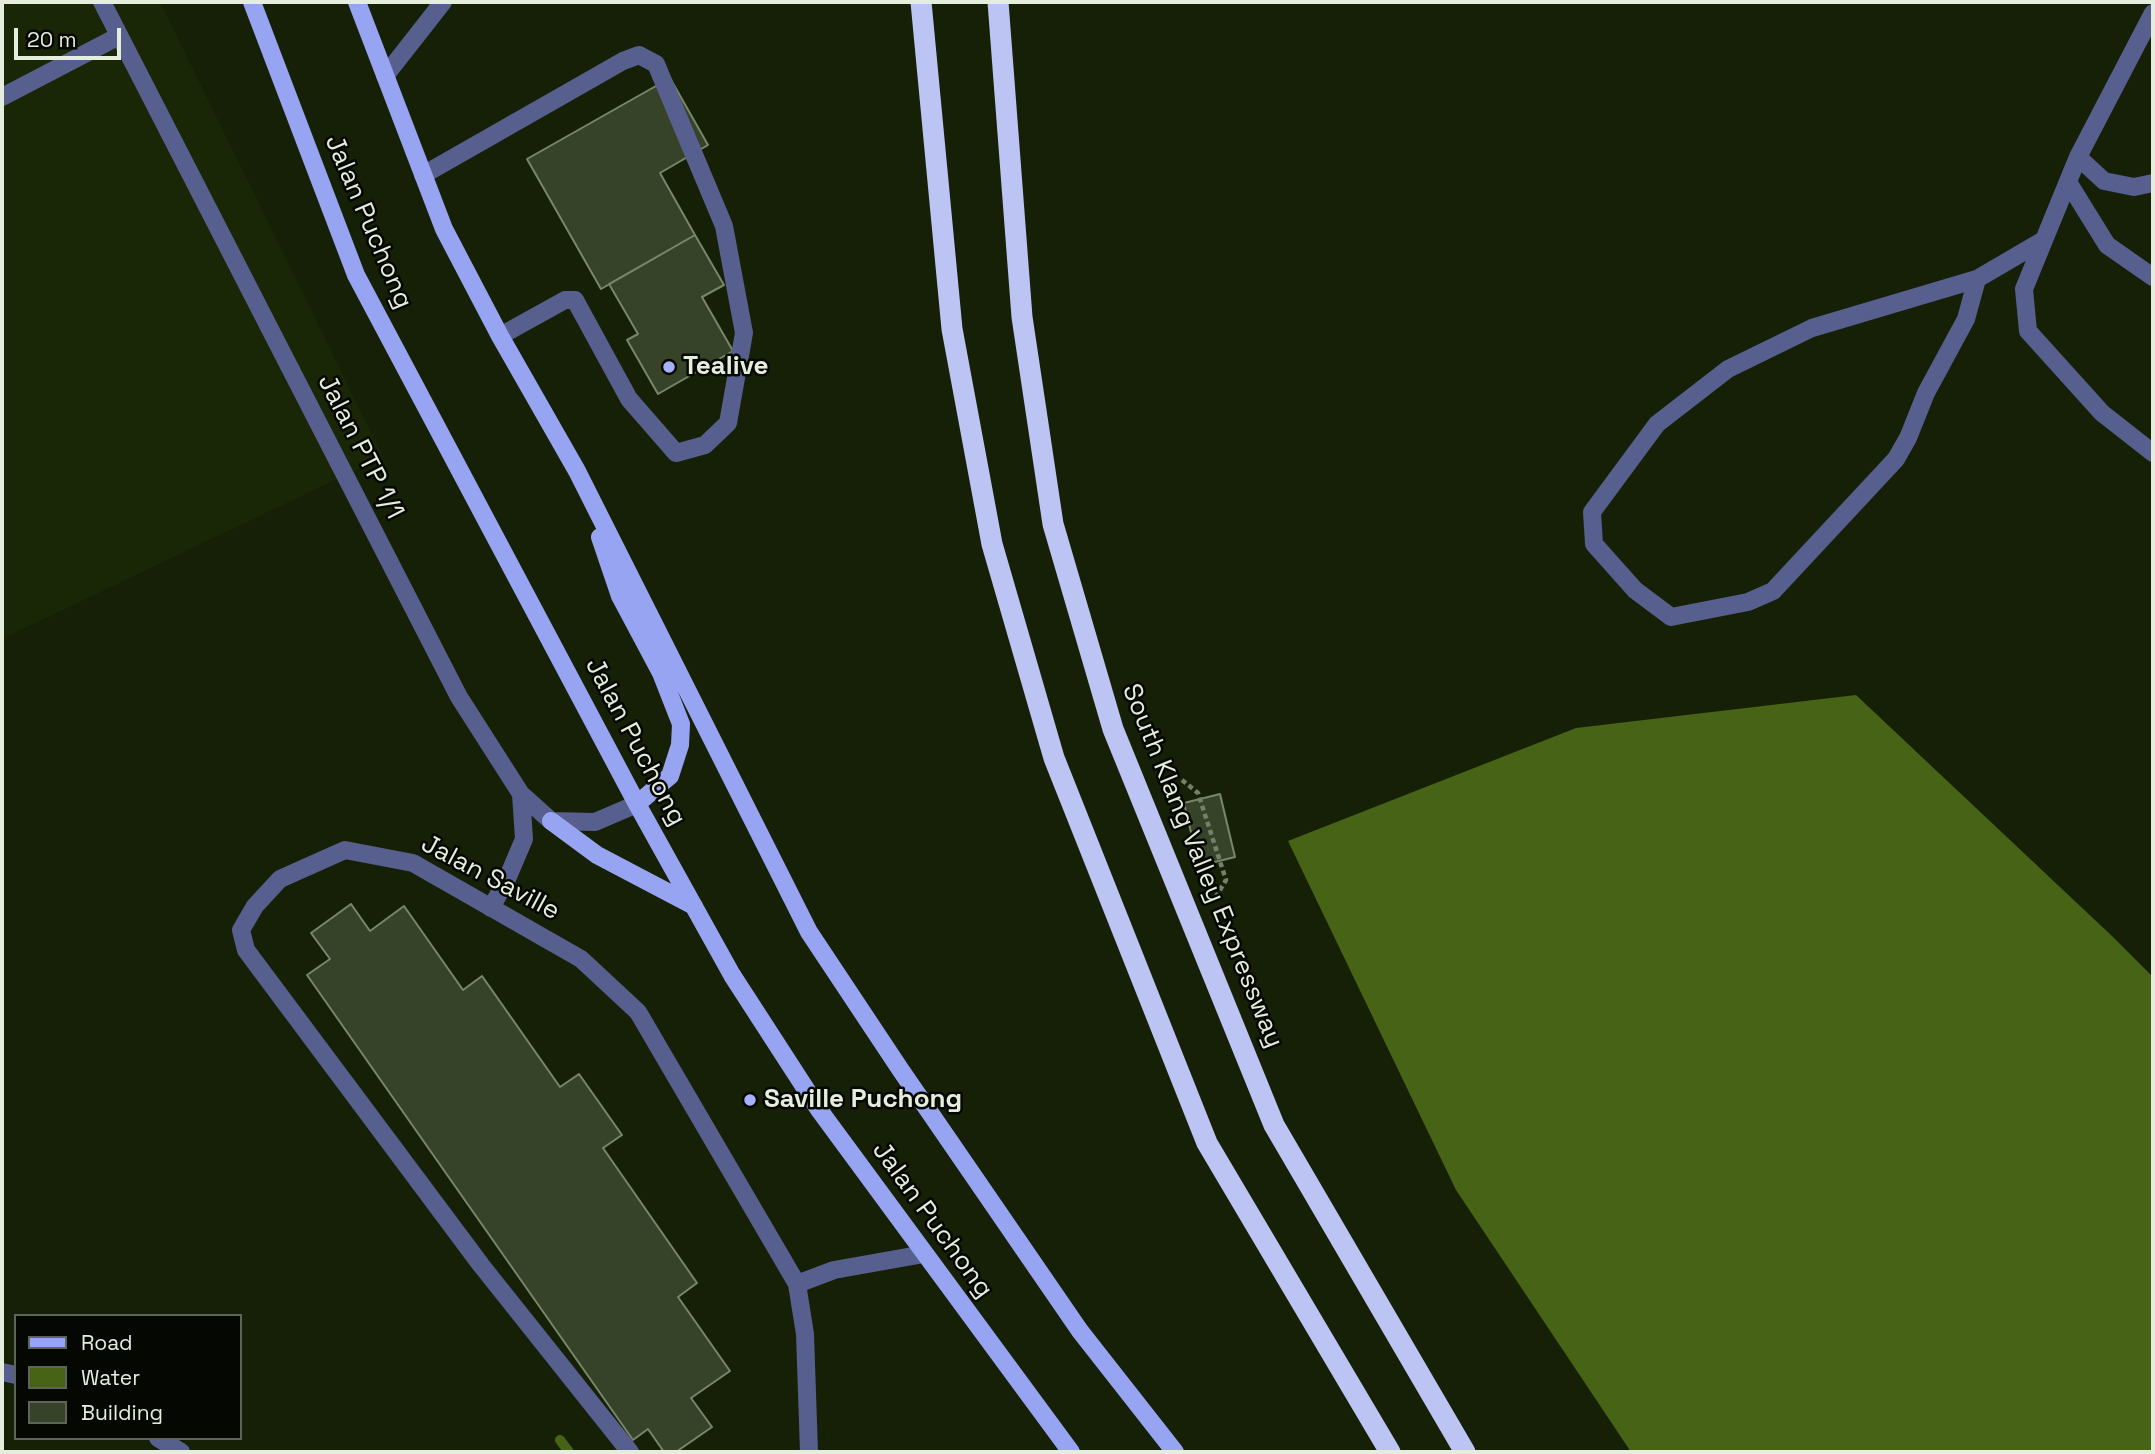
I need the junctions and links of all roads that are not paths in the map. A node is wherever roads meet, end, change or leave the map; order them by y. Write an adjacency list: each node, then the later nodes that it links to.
1 (102, 2): 8 (street, Jalan PTP 1/1)
2 (252, 2): 22 (main road, Jalan Puchong)
3 (357, 2): 9 (main road)
4 (443, 2): 9 (street)
5 (921, 2): 34 (highway)
6 (998, 2): 35 (highway, South Klang Valley Expressway)
7 (2153, 13): 11 (street)
8 (119, 36): 10 (street); 21 (street, Jalan PTP 1/1)
9 (386, 76): 12 (main road)
10 (2, 97)
11 (2078, 157): 13 (street); 14 (street)
12 (423, 175): 18 (main road); 18 (street)
13 (2068, 182): 15 (street); 16 (street)
14 (2153, 183)
15 (2042, 242): 17 (street); 19 (street)
16 (2153, 277)
17 (1977, 279): 17 (street)
18 (500, 336): 20 (main road)
19 (2153, 453)
20 (577, 471): 22 (main road); 33 (main road)
21 (521, 794): 23 (street, Jalan PTP 1/1); 25 (street)
22 (637, 804): 23 (street); 24 (main road, Jalan Puchong)
23 (551, 821): 24 (main road)
24 (694, 905): 26 (main road, Jalan Puchong)
25 (491, 908): 27 (street, Jalan Saville); 30 (street, Jalan Saville)
26 (924, 1254): 27 (street); 32 (main road, Jalan Puchong)
27 (797, 1284): 31 (street, Jalan Saville)
28 (161, 1440): 29 (street)
29 (181, 1452)
30 (630, 1452)
31 (809, 1452)
32 (1071, 1452)
33 (1175, 1452)
34 (1390, 1452)
35 (1465, 1452)

